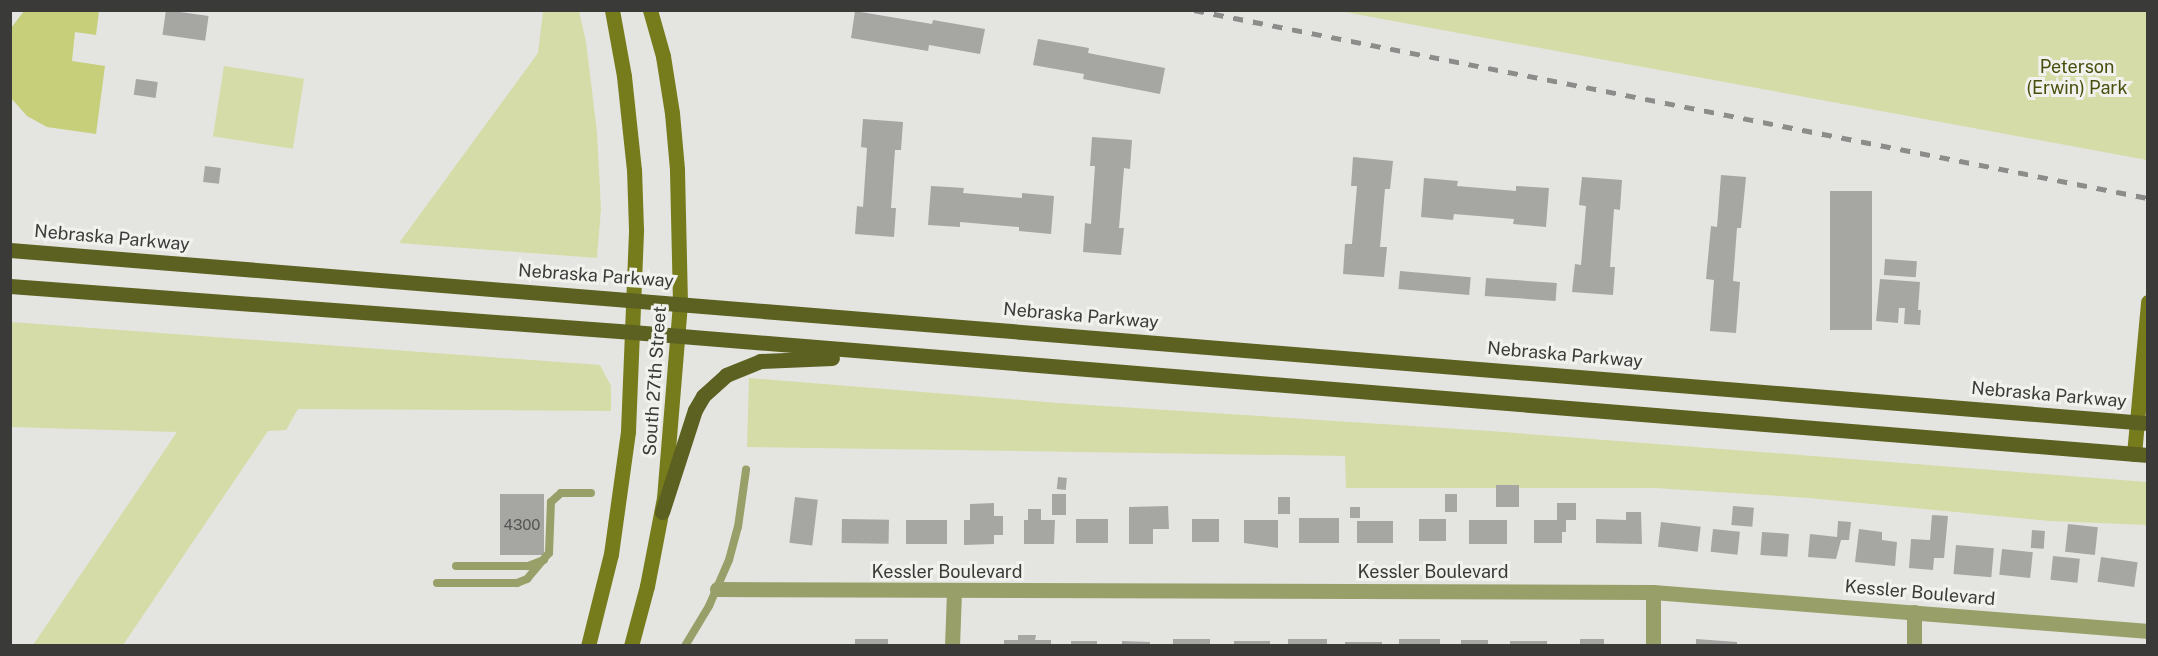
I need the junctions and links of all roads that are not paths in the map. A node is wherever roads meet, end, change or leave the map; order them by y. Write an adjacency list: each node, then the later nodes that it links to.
1 (612, 10): 5 (main road, South 27th Street)
2 (650, 10): 7 (main road, South 27th Street)
3 (10, 250): 5 (main road, Nebraska Parkway)
4 (10, 286): 8 (main road)
5 (633, 299): 7 (main road, Nebraska Parkway); 8 (main road, South 27th Street)
6 (2148, 302): 11 (main road)
7 (680, 303): 9 (main road, South 27th Street); 11 (main road, Nebraska Parkway)
8 (632, 332): 9 (main road); 24 (main road, South 27th Street)
9 (677, 337): 10 (main road); 15 (main road, South 27th Street)
10 (968, 360): 12 (main road); 15 (main road)
11 (2142, 422): 12 (main road)
12 (2141, 455)
13 (746, 470): 19 (lane)
14 (591, 494): 16 (lane)
15 (662, 512): 25 (main road, South 27th Street)
16 (546, 560): 17 (lane); 18 (lane)
17 (456, 566)
18 (437, 583)
19 (717, 589): 20 (street, Kessler Boulevard); 26 (lane)
20 (954, 592): 21 (street, Kessler Boulevard); 27 (street)
21 (1653, 592): 22 (street, Kessler Boulevard); 28 (street)
22 (1914, 612): 23 (street, Kessler Boulevard); 29 (street)
23 (2148, 631)
24 (588, 645)
25 (631, 645)
26 (685, 645)
27 (952, 645)
28 (1653, 645)
29 (1914, 645)

